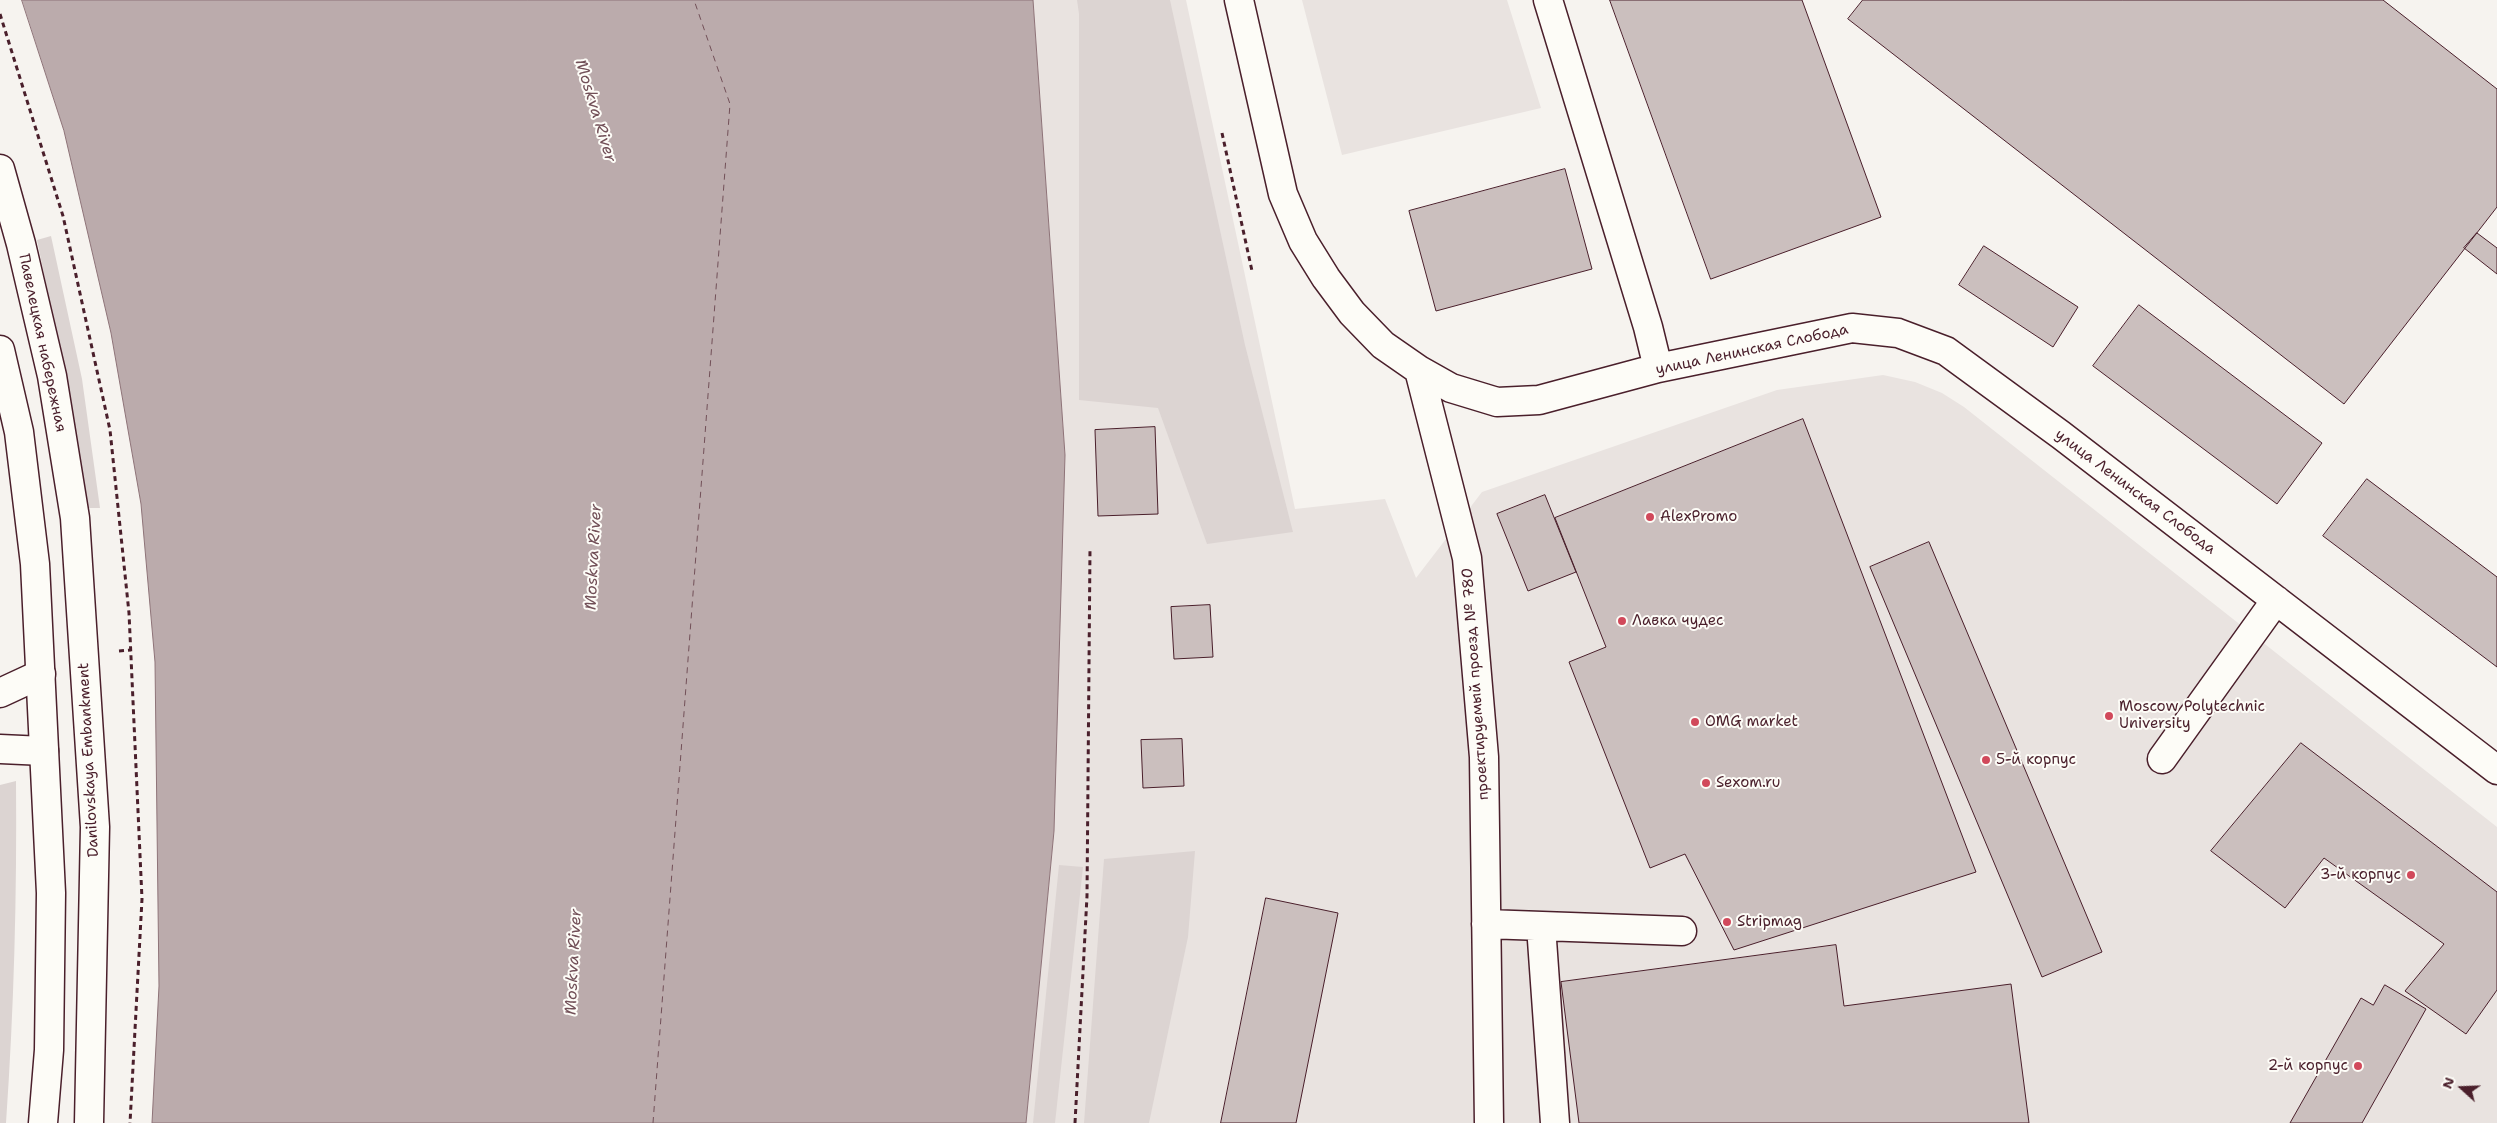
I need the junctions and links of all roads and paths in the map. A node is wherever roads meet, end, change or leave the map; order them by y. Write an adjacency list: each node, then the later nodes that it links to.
1 (1239, 0): 8 (street, улица Ленинская Слобода)
2 (1548, 0): 7 (street)
3 (1222, 133): 5 (path)
4 (0, 170): 9 (street, Павелецкая набережная)
5 (1252, 271)
6 (0, 350): 12 (street)
7 (1658, 368): 8 (street, улица Ленинская Слобода); 11 (street, улица Ленинская Слобода)
8 (1419, 370): 18 (street, проектируемый проезд № 780)
9 (75, 518): 22 (street, Danilovskaya Embankment)
10 (1090, 549): 23 (path)
11 (2276, 600): 16 (street); 17 (street, улица Ленинская Слобода)
12 (41, 674): 13 (street); 15 (street)
13 (0, 693)
14 (0, 749): 15 (street)
15 (44, 750): 21 (street)
16 (2162, 759)
17 (2497, 770)
18 (1486, 924): 19 (street); 24 (street, проектируемый проезд № 780)
19 (1541, 926): 20 (street); 25 (street)
20 (1682, 931)
21 (43, 1123)
22 (89, 1123)
23 (1075, 1123)
24 (1489, 1123)
25 (1555, 1123)

